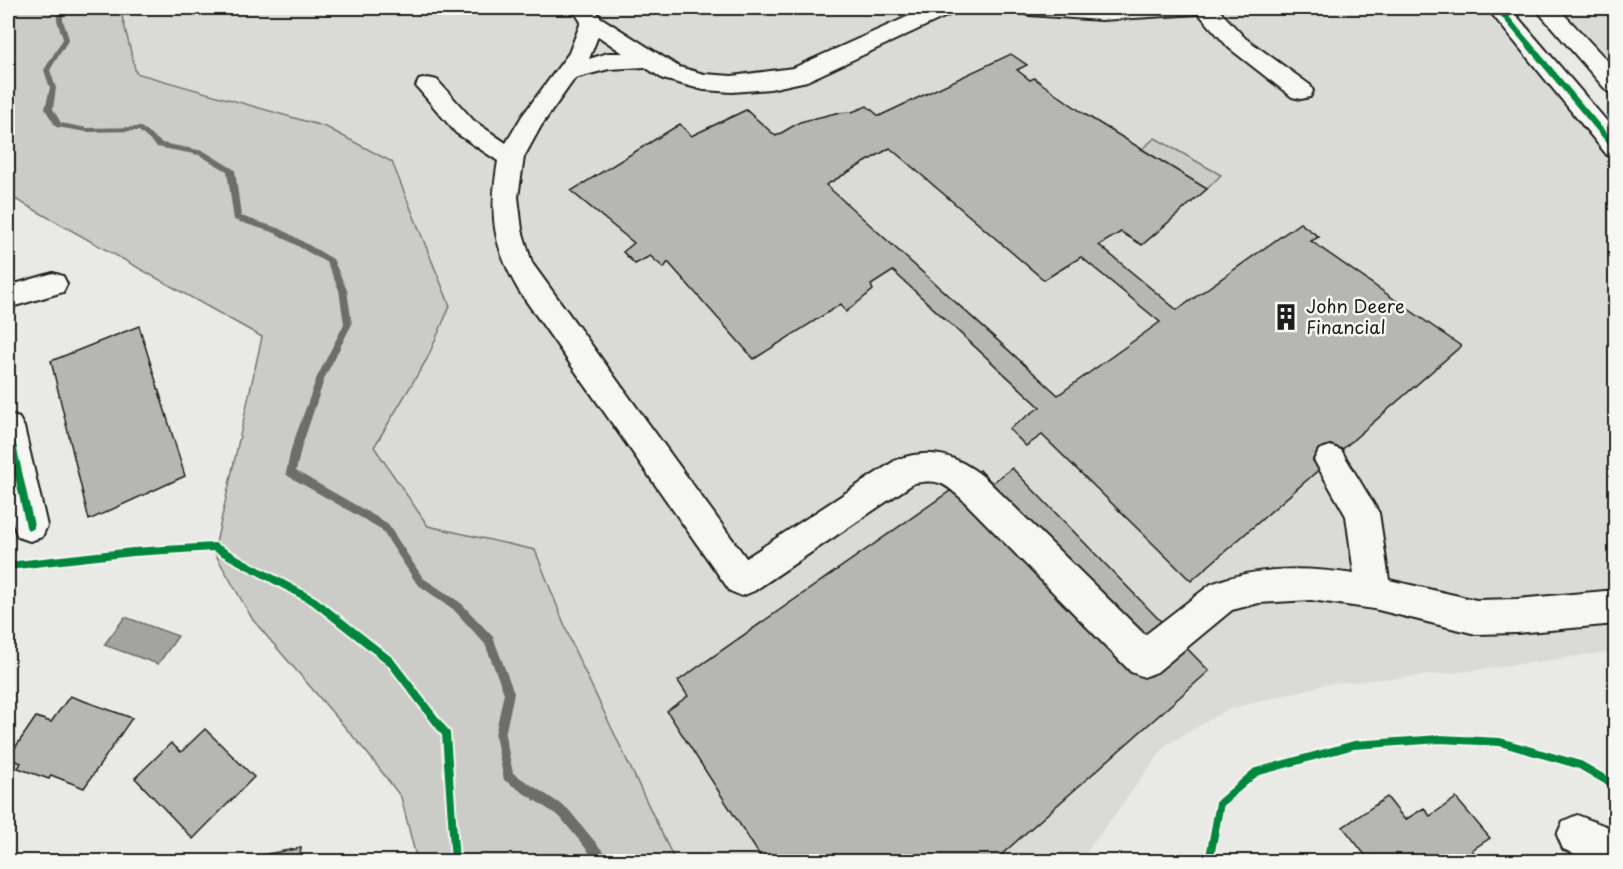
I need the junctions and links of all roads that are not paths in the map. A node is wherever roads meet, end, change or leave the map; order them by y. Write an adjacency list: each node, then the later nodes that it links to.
1 (945, 8): 8 (street)
2 (1029, 8): 3 (street)
3 (1197, 8)
4 (1206, 8): 12 (street)
5 (1498, 8): 13 (street)
6 (1546, 8): 10 (street)
7 (587, 15): 8 (street); 9 (street)
8 (648, 59): 9 (street)
9 (566, 73): 14 (street)
10 (1616, 85)
11 (428, 86): 14 (street)
12 (1301, 91)
13 (1616, 148)
14 (511, 157): 20 (street)
15 (53, 284): 16 (street)
16 (8, 297)
17 (8, 426): 19 (street)
18 (1330, 460): 20 (street)
19 (30, 526)
20 (1374, 593): 21 (street)
21 (1616, 607)
22 (1577, 835): 23 (street)
23 (1616, 850)

